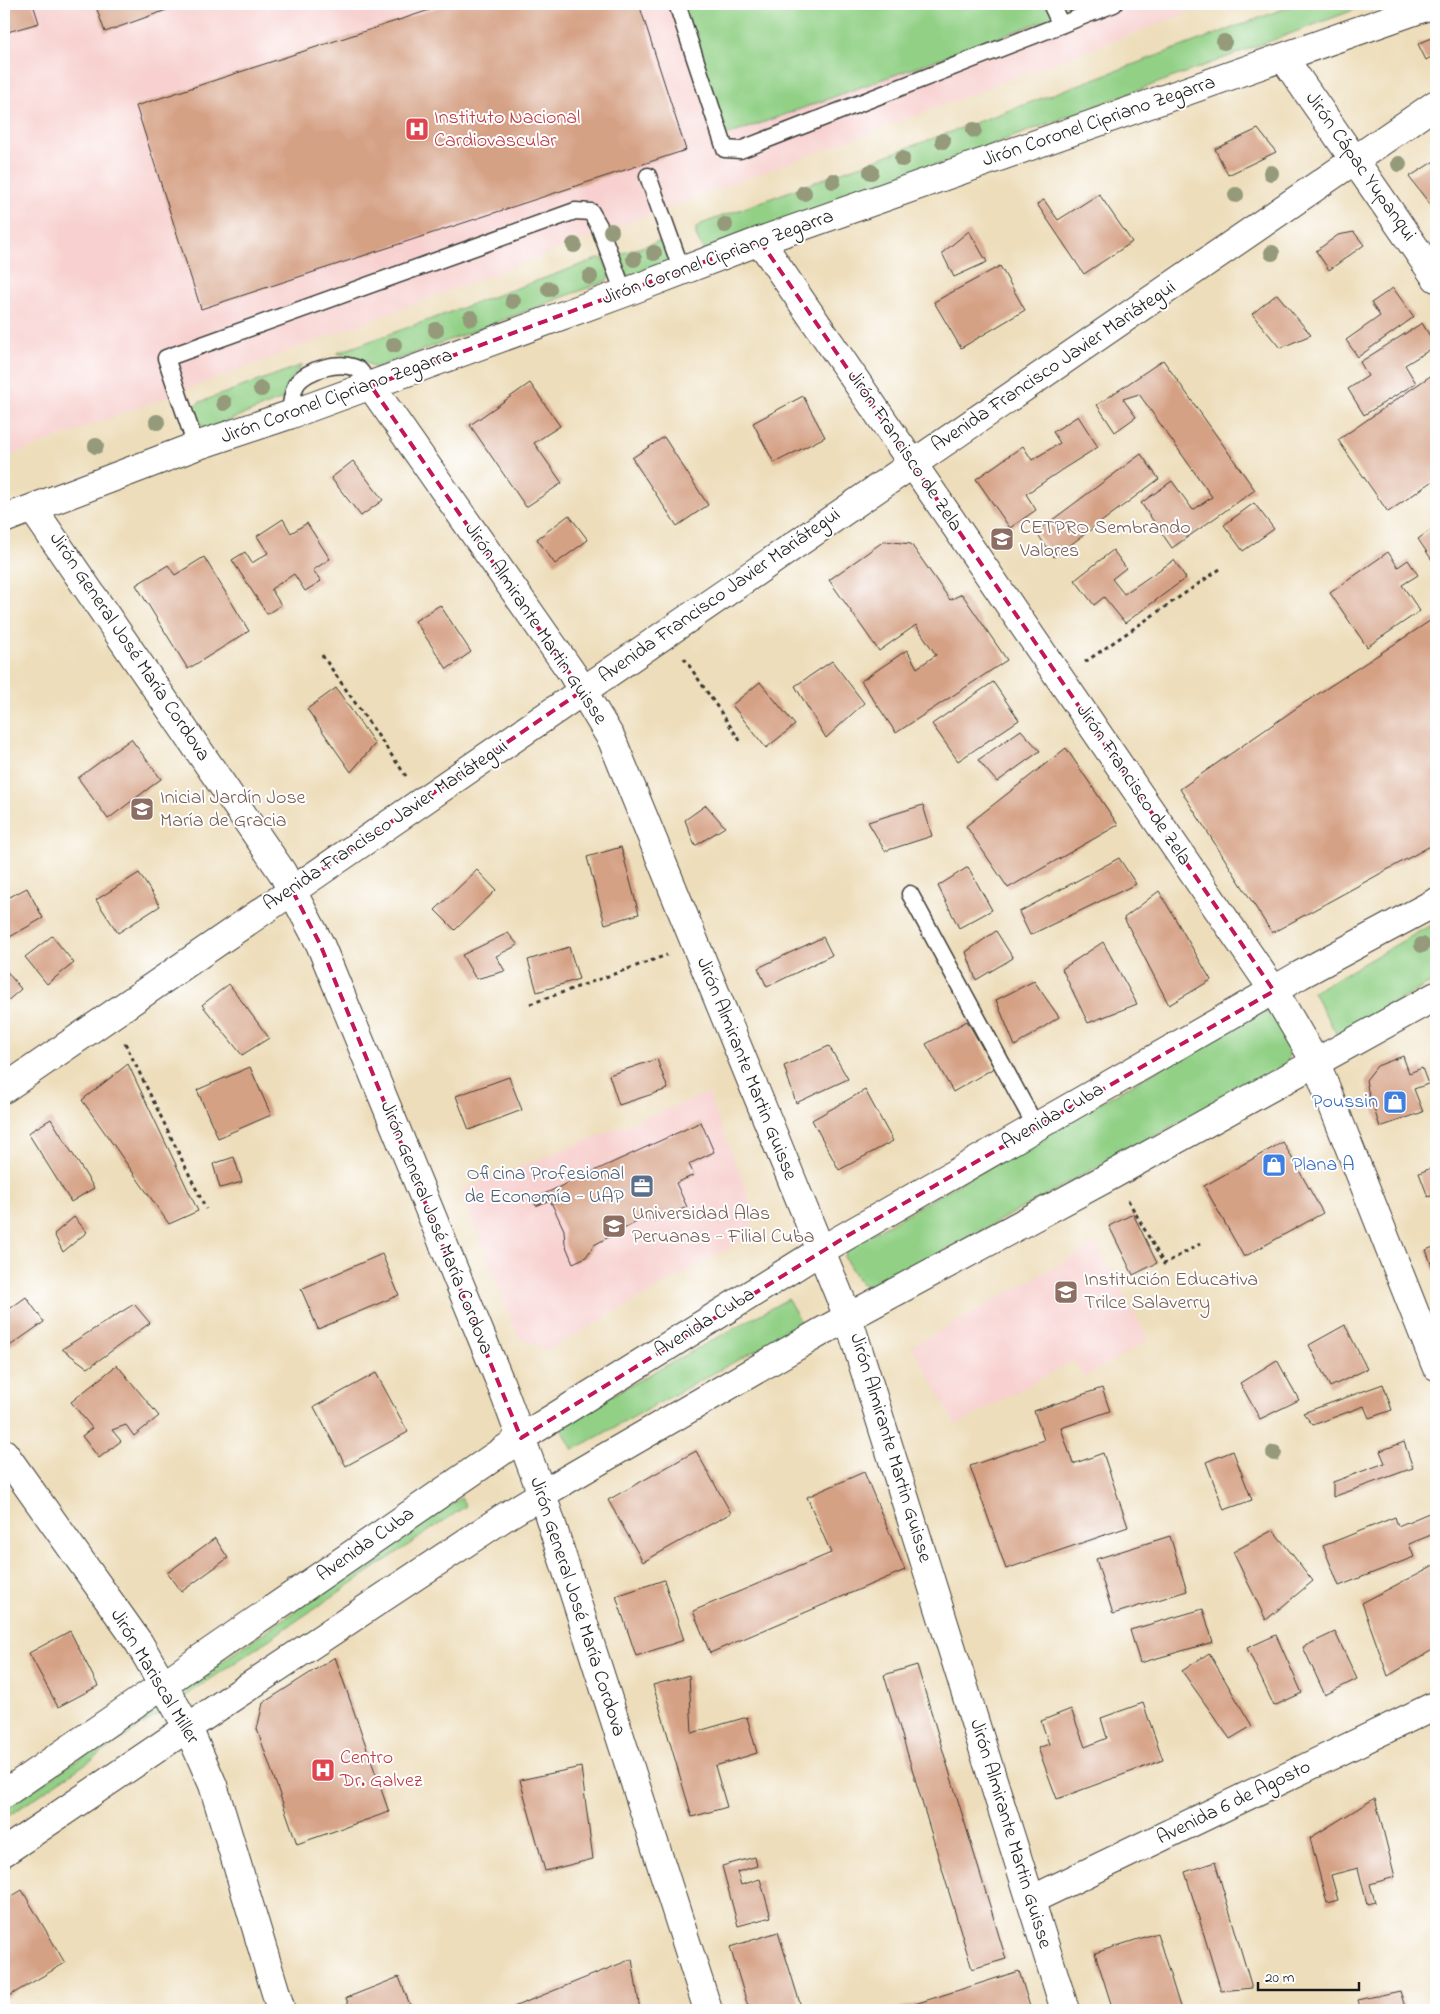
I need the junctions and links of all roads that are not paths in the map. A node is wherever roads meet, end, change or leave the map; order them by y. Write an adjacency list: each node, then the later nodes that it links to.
1 (677, 4): 5 (lane)
2 (1051, 4): 5 (lane)
3 (1114, 4): 5 (lane)
4 (1434, 4): 6 (street, Jirón Coronel Cipriano Zegarra)
5 (1061, 26)
6 (1283, 57): 8 (street, Jirón Cápac Yupanqui); 10 (street, Jirón Coronel Cipriano Zegarra)
7 (1436, 104): 8 (street, Avenida Francisco Javier Mariátegui)
8 (1355, 160): 12 (street, Jirón Cápac Yupanqui); 16 (street, Avenida Francisco Javier Mariátegui)
9 (648, 176): 11 (lane)
10 (760, 241): 11 (street, Jirón Coronel Cipriano Zegarra); 16 (street, Jirón Francisco de Zela)
11 (682, 271): 13 (street, Jirón Coronel Cipriano Zegarra)
12 (1436, 278)
13 (624, 294): 14 (street, Jirón Coronel Cipriano Zegarra); 15 (lane)
14 (371, 386): 15 (street, Jirón Coronel Cipriano Zegarra); 19 (street, Jirón Almirante Martin Guisse)
15 (196, 446): 17 (street, Jirón Coronel Cipriano Zegarra)
16 (913, 463): 19 (street, Avenida Francisco Javier Mariátegui); 23 (street, Jirón Francisco de Zela)
17 (33, 509): 18 (street, Jirón Coronel Cipriano Zegarra); 20 (street, Jirón General José María Cordova)
18 (4, 519)
19 (582, 691): 20 (street, Avenida Francisco Javier Mariátegui); 28 (street, Jirón Almirante Martin Guisse)
20 (292, 890): 26 (street, Avenida Francisco Javier Mariátegui); 31 (street, Jirón General José María Cordova)
21 (910, 894): 27 (lane)
22 (1436, 902): 23 (street, Avenida Cuba)
23 (1274, 991): 25 (street, Jirón Francisco de Zela); 27 (street, Avenida Cuba)
24 (1436, 996): 25 (street)
25 (1316, 1063): 29 (street); 30 (street, Jirón Francisco de Zela)
26 (4, 1089)
27 (1036, 1127): 28 (street, Avenida Cuba)
28 (820, 1251): 29 (street, Jirón Almirante Martin Guisse); 31 (street, Avenida Cuba)
29 (848, 1317): 33 (street); 39 (street, Jirón Almirante Martin Guisse)
30 (1436, 1366)
31 (521, 1438): 33 (street, Jirón General José María Cordova); 34 (street, Avenida Cuba)
32 (4, 1456): 34 (street, Jirón Mariscal Miller)
33 (542, 1494): 36 (street); 41 (street, Jirón General José María Cordova)
34 (163, 1685): 36 (street, Jirón Mariscal Miller); 37 (street, Avenida Cuba)
35 (1436, 1705): 39 (street, Avenida 6 de Agosto)
36 (188, 1728): 38 (street); 40 (street, Jirón Mariscal Miller)
37 (4, 1794)
38 (4, 1852)
39 (1031, 1900): 42 (street, Jirón Almirante Martin Guisse)
40 (281, 2010)
41 (708, 2010)
42 (1065, 2010)

